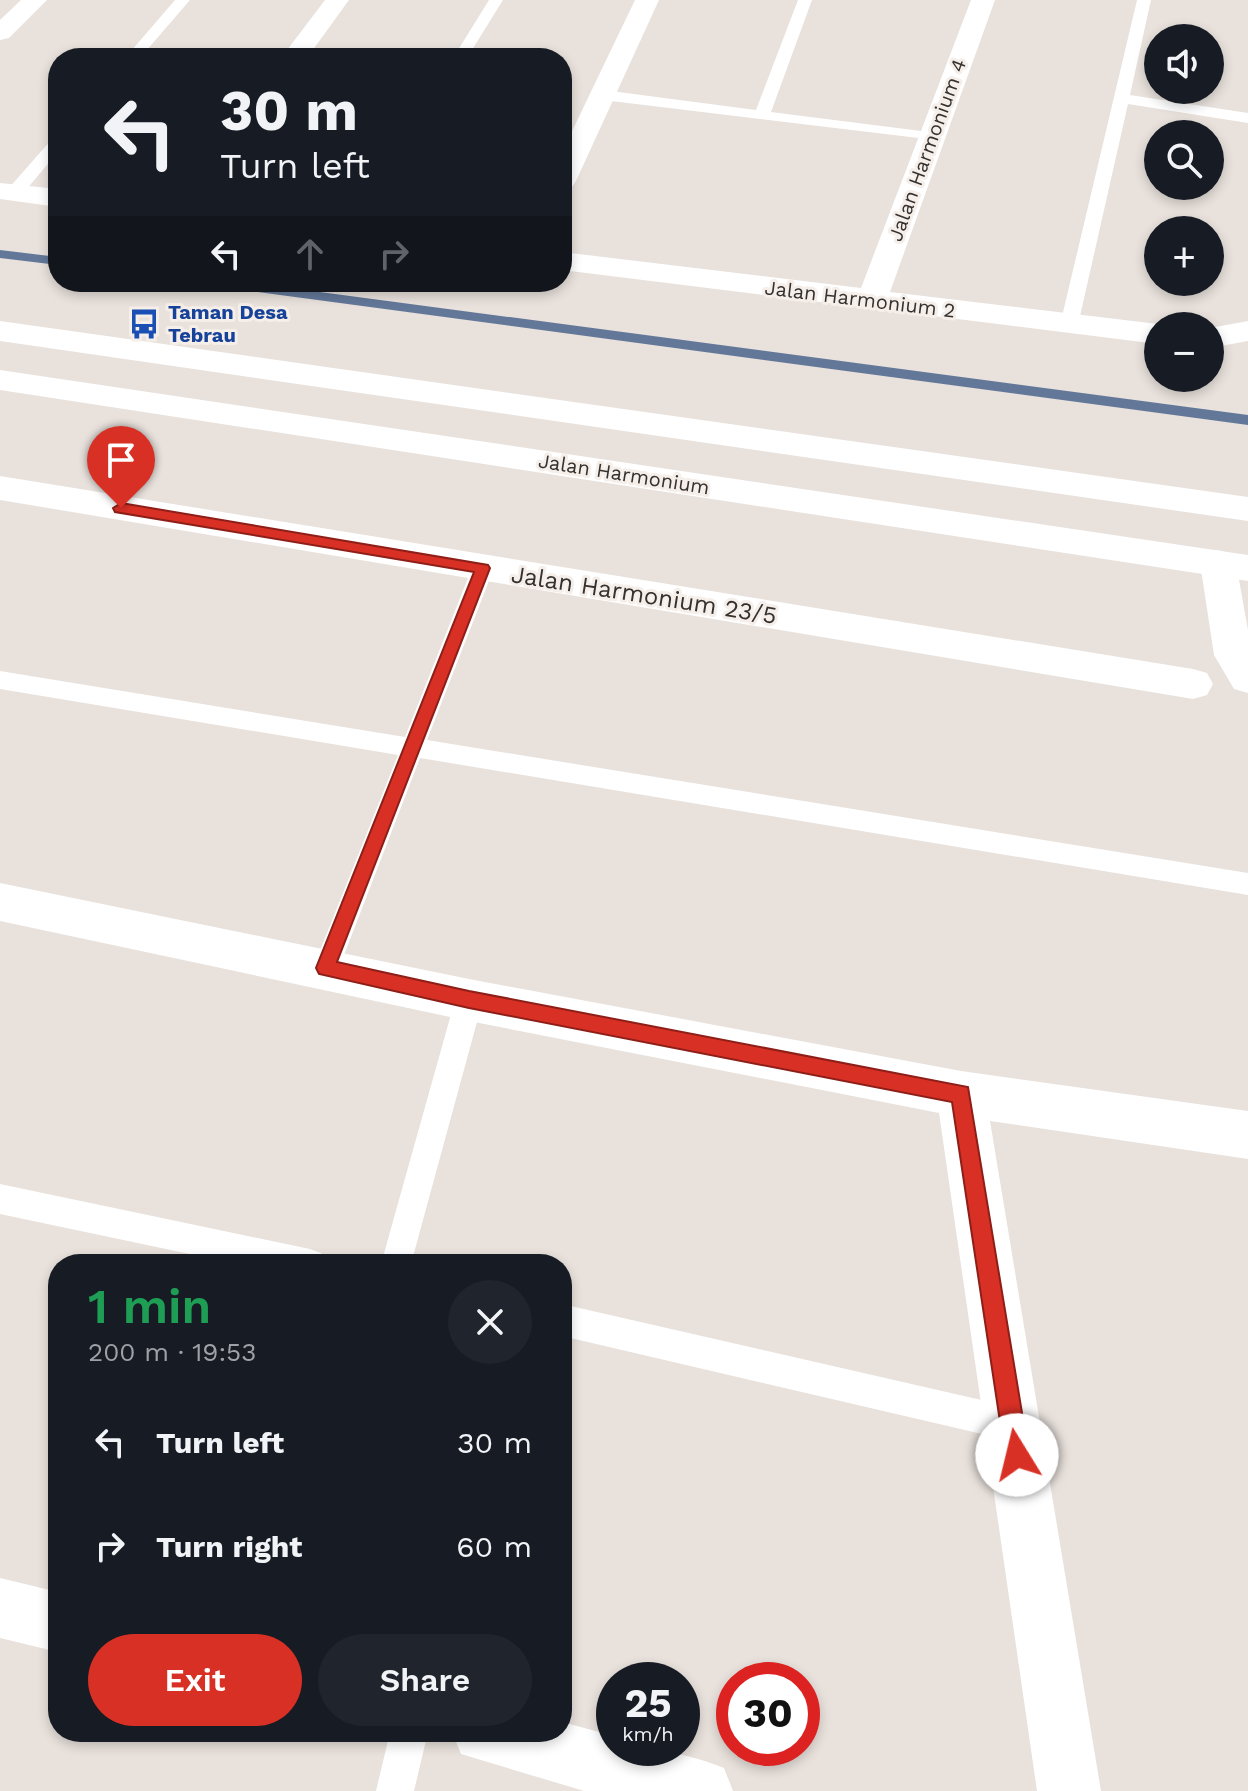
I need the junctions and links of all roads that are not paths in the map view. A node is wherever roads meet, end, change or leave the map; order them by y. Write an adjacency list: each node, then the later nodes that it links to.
1 (35, 0): 9 (street)
2 (183, 0): 10 (lane)
3 (337, 0): 11 (street)
4 (496, 0): 12 (lane)
5 (647, 0): 13 (street)
6 (805, 0): 15 (lane)
7 (983, 0): 17 (street, Jalan Harmonium 4)
8 (1144, 0): 14 (lane)
9 (0, 33)
10 (141, 48)
11 (301, 48)
12 (466, 48)
13 (603, 95): 15 (lane); 19 (street)
14 (1122, 98): 16 (lane); 24 (lane)
15 (762, 116): 17 (lane)
16 (1248, 118)
17 (929, 137): 23 (street, Jalan Harmonium 4)
18 (48, 152): 20 (lane)
19 (572, 160)
20 (7, 192): 21 (street)
21 (48, 197)
22 (572, 262): 23 (street, Jalan Harmonium 2)
23 (871, 301): 24 (street, Jalan Harmonium 2)
24 (1069, 325): 27 (street, Jalan Harmonium 2)
25 (0, 331): 31 (street)
26 (1248, 331): 28 (street)
27 (1144, 333)
28 (1224, 335)
29 (0, 380): 33 (street, Jalan Harmonium)
30 (0, 488): 34 (street, Jalan Harmonium 23/5)
31 (1248, 509)
32 (1248, 532): 33 (street)
33 (1233, 566): 35 (street)
34 (483, 568): 37 (street, Jalan Harmonium 23/5); 38 (lane)
35 (1248, 677)
36 (0, 680): 38 (lane)
37 (1193, 684)
38 (415, 747): 39 (lane); 41 (lane)
39 (1248, 884)
40 (0, 902): 41 (street)
41 (326, 968): 42 (street)
42 (469, 1000): 43 (street); 47 (lane)
43 (961, 1094): 44 (street); 49 (street)
44 (1248, 1135)
45 (0, 1199): 46 (lane)
46 (262, 1254)
47 (399, 1254)
48 (572, 1322): 49 (lane)
49 (1012, 1424): 56 (street)
50 (0, 1608): 51 (street)
51 (48, 1620)
52 (407, 1742): 54 (lane)
53 (520, 1742): 55 (street)
54 (395, 1791)
55 (701, 1791)
56 (1069, 1791)

